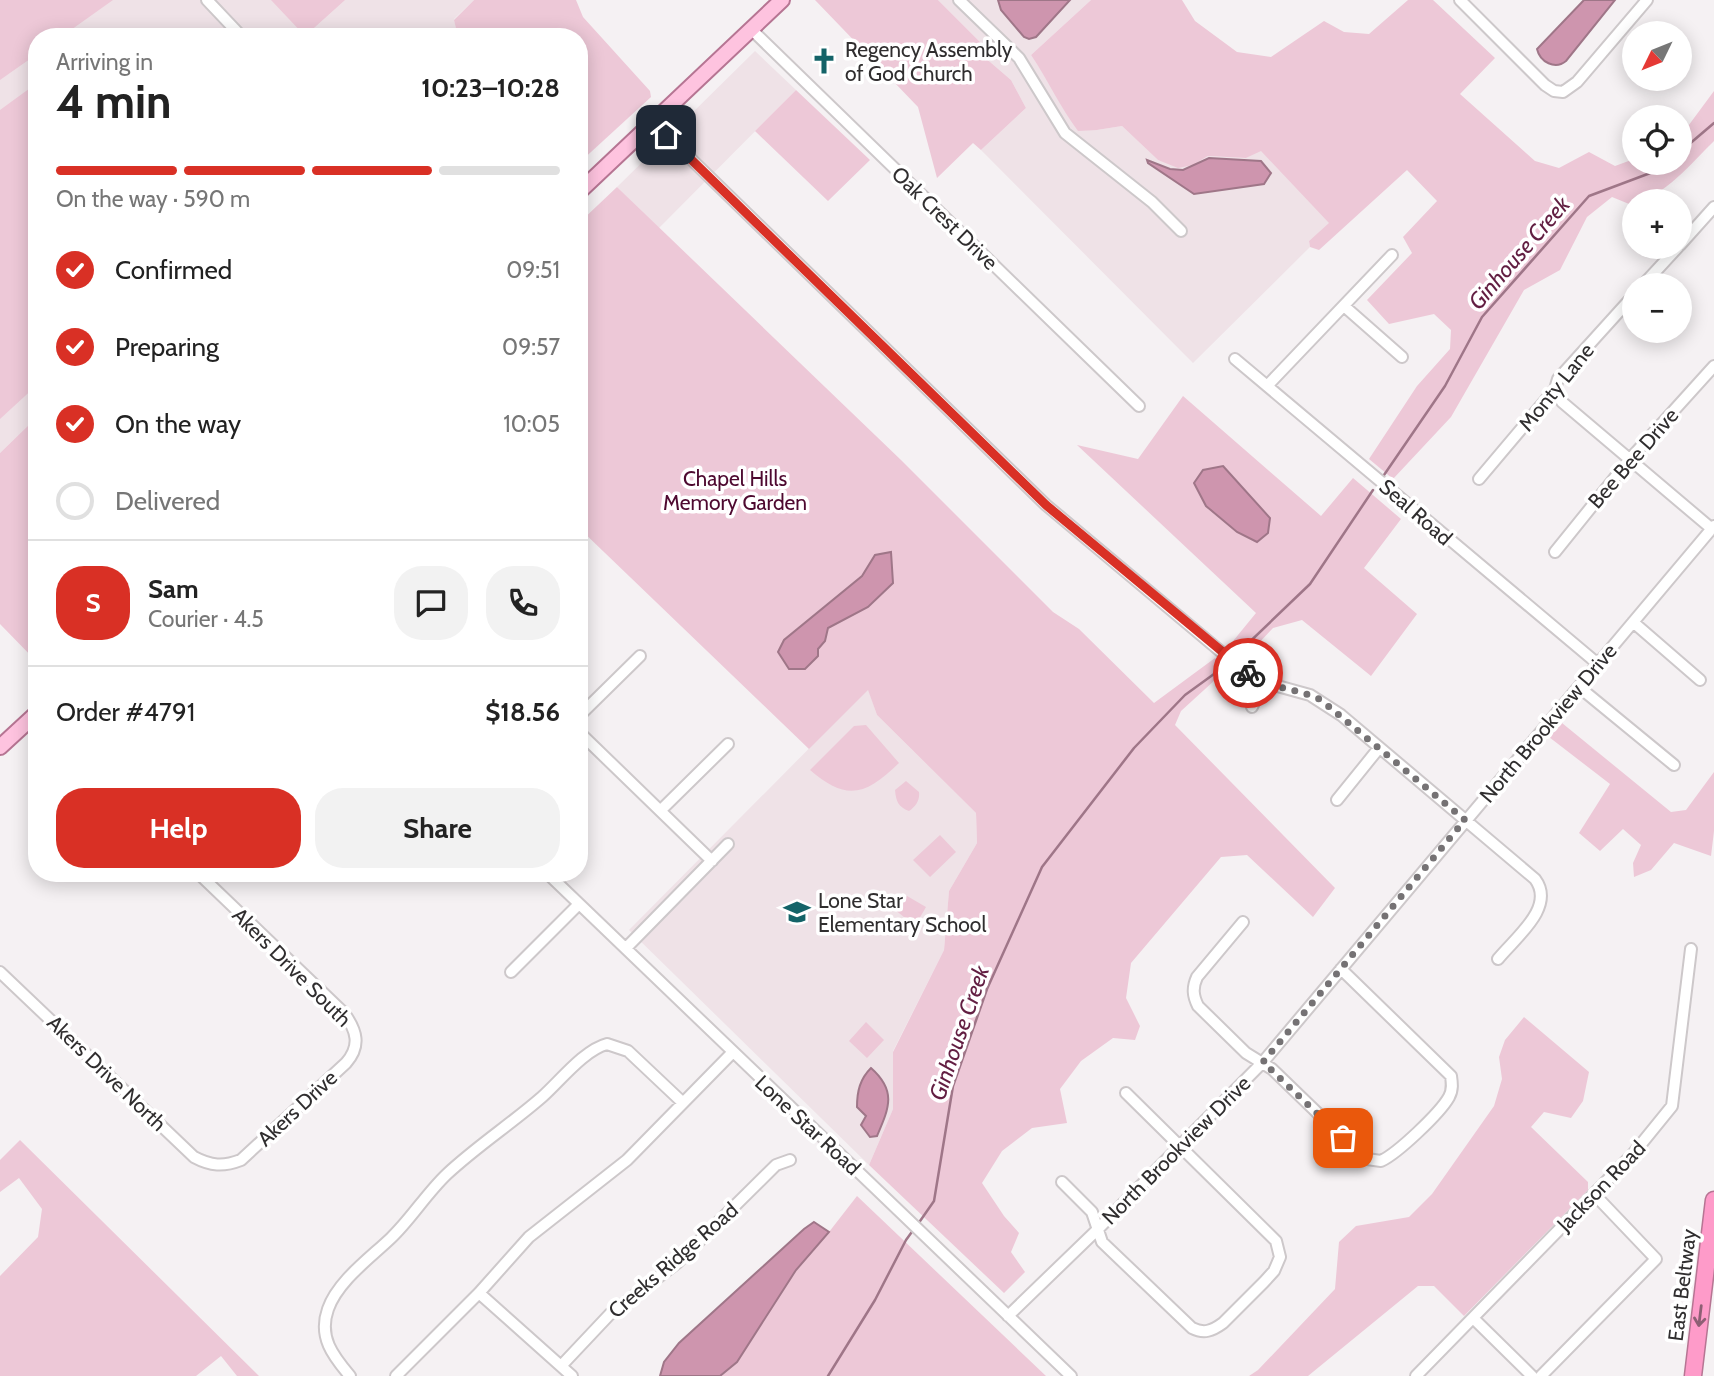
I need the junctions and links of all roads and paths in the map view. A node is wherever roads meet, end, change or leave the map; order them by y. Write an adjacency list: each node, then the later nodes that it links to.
1 (208, 0): 6 (street)
2 (782, 0): 7 (main road)
3 (959, 0): 11 (street)
4 (1460, 0): 5 (street)
5 (1647, 0)
6 (234, 28)
7 (751, 29): 8 (main road); 23 (street, Oak Crest Drive)
8 (653, 122): 9 (main road); 32 (street)
9 (588, 183)
10 (1714, 207): 12 (street)
11 (1181, 231)
12 (1692, 232)
13 (1392, 255): 16 (street)
14 (1667, 259): 15 (street)
15 (1654, 273)
16 (1343, 306): 18 (street); 21 (street)
17 (1622, 308): 22 (street, Monty Lane)
18 (1402, 357)
19 (1235, 359): 21 (street, Seal Road)
20 (1714, 366): 24 (street, Bee Bee Drive)
21 (1267, 386): 30 (street, Seal Road)
22 (1555, 389): 24 (street); 25 (street, Monty Lane)
23 (1139, 406)
24 (1630, 459): 26 (street); 27 (street, Bee Bee Drive)
25 (1479, 479)
26 (1713, 527): 28 (street, North Brookview Drive)
27 (1555, 552)
28 (1633, 622): 30 (street, North Brookview Drive); 31 (street)
29 (640, 656): 34 (street)
30 (1598, 664): 33 (street, North Brookview Drive)
31 (1700, 680)
32 (1263, 682): 35 (street); 40 (street)
33 (1579, 687): 41 (street); 44 (street, North Brookview Drive)
34 (588, 707)
35 (1252, 707)
36 (28, 723): 39 (main road)
37 (588, 741): 43 (street)
38 (727, 744): 43 (street)
39 (0, 747)
40 (1380, 748): 42 (street); 44 (street)
41 (1674, 765)
42 (1337, 800)
43 (661, 810): 46 (street)
44 (1465, 820): 53 (street); 54 (street, North Brookview Drive)
45 (729, 845): 46 (street)
46 (712, 861): 51 (street)
47 (207, 882): 57 (street, Akers Drive South)
48 (556, 882): 49 (street, Lone Star Road)
49 (579, 904): 51 (street, Lone Star Road); 56 (street)
50 (1242, 922): 59 (street)
51 (626, 948): 58 (street, Lone Star Road)
52 (1691, 949): 66 (street, Jackson Road)
53 (1498, 959)
54 (1341, 969): 59 (street, North Brookview Drive); 59 (street)
55 (0, 972): 64 (street, Akers Drive North)
56 (511, 972)
57 (356, 1033): 64 (street, Akers Drive)
58 (732, 1052): 61 (street); 70 (street, Lone Star Road)
59 (1263, 1062): 62 (street, North Brookview Drive)
60 (1126, 1093): 62 (street)
61 (681, 1101): 69 (street); 73 (street)
62 (1179, 1147): 68 (street, North Brookview Drive); 68 (street)
63 (790, 1160): 72 (street, Creeks Ridge Road)
64 (219, 1166)
65 (1062, 1182): 68 (street)
66 (1594, 1195): 71 (street, Jackson Road); 79 (street)
67 (1714, 1200): 80 (highway, East Beltway, one-way to 80)
68 (1098, 1229): 70 (street, North Brookview Drive)
69 (480, 1293): 72 (street); 74 (street)
70 (1008, 1316): 76 (street, Lone Star Road)
71 (1473, 1318): 77 (street, Jackson Road); 78 (street)
72 (561, 1366): 75 (street)
73 (350, 1376)
74 (397, 1376)
75 (572, 1376)
76 (1071, 1376)
77 (1416, 1376)
78 (1532, 1376)
79 (1541, 1376)
80 (1693, 1376)

